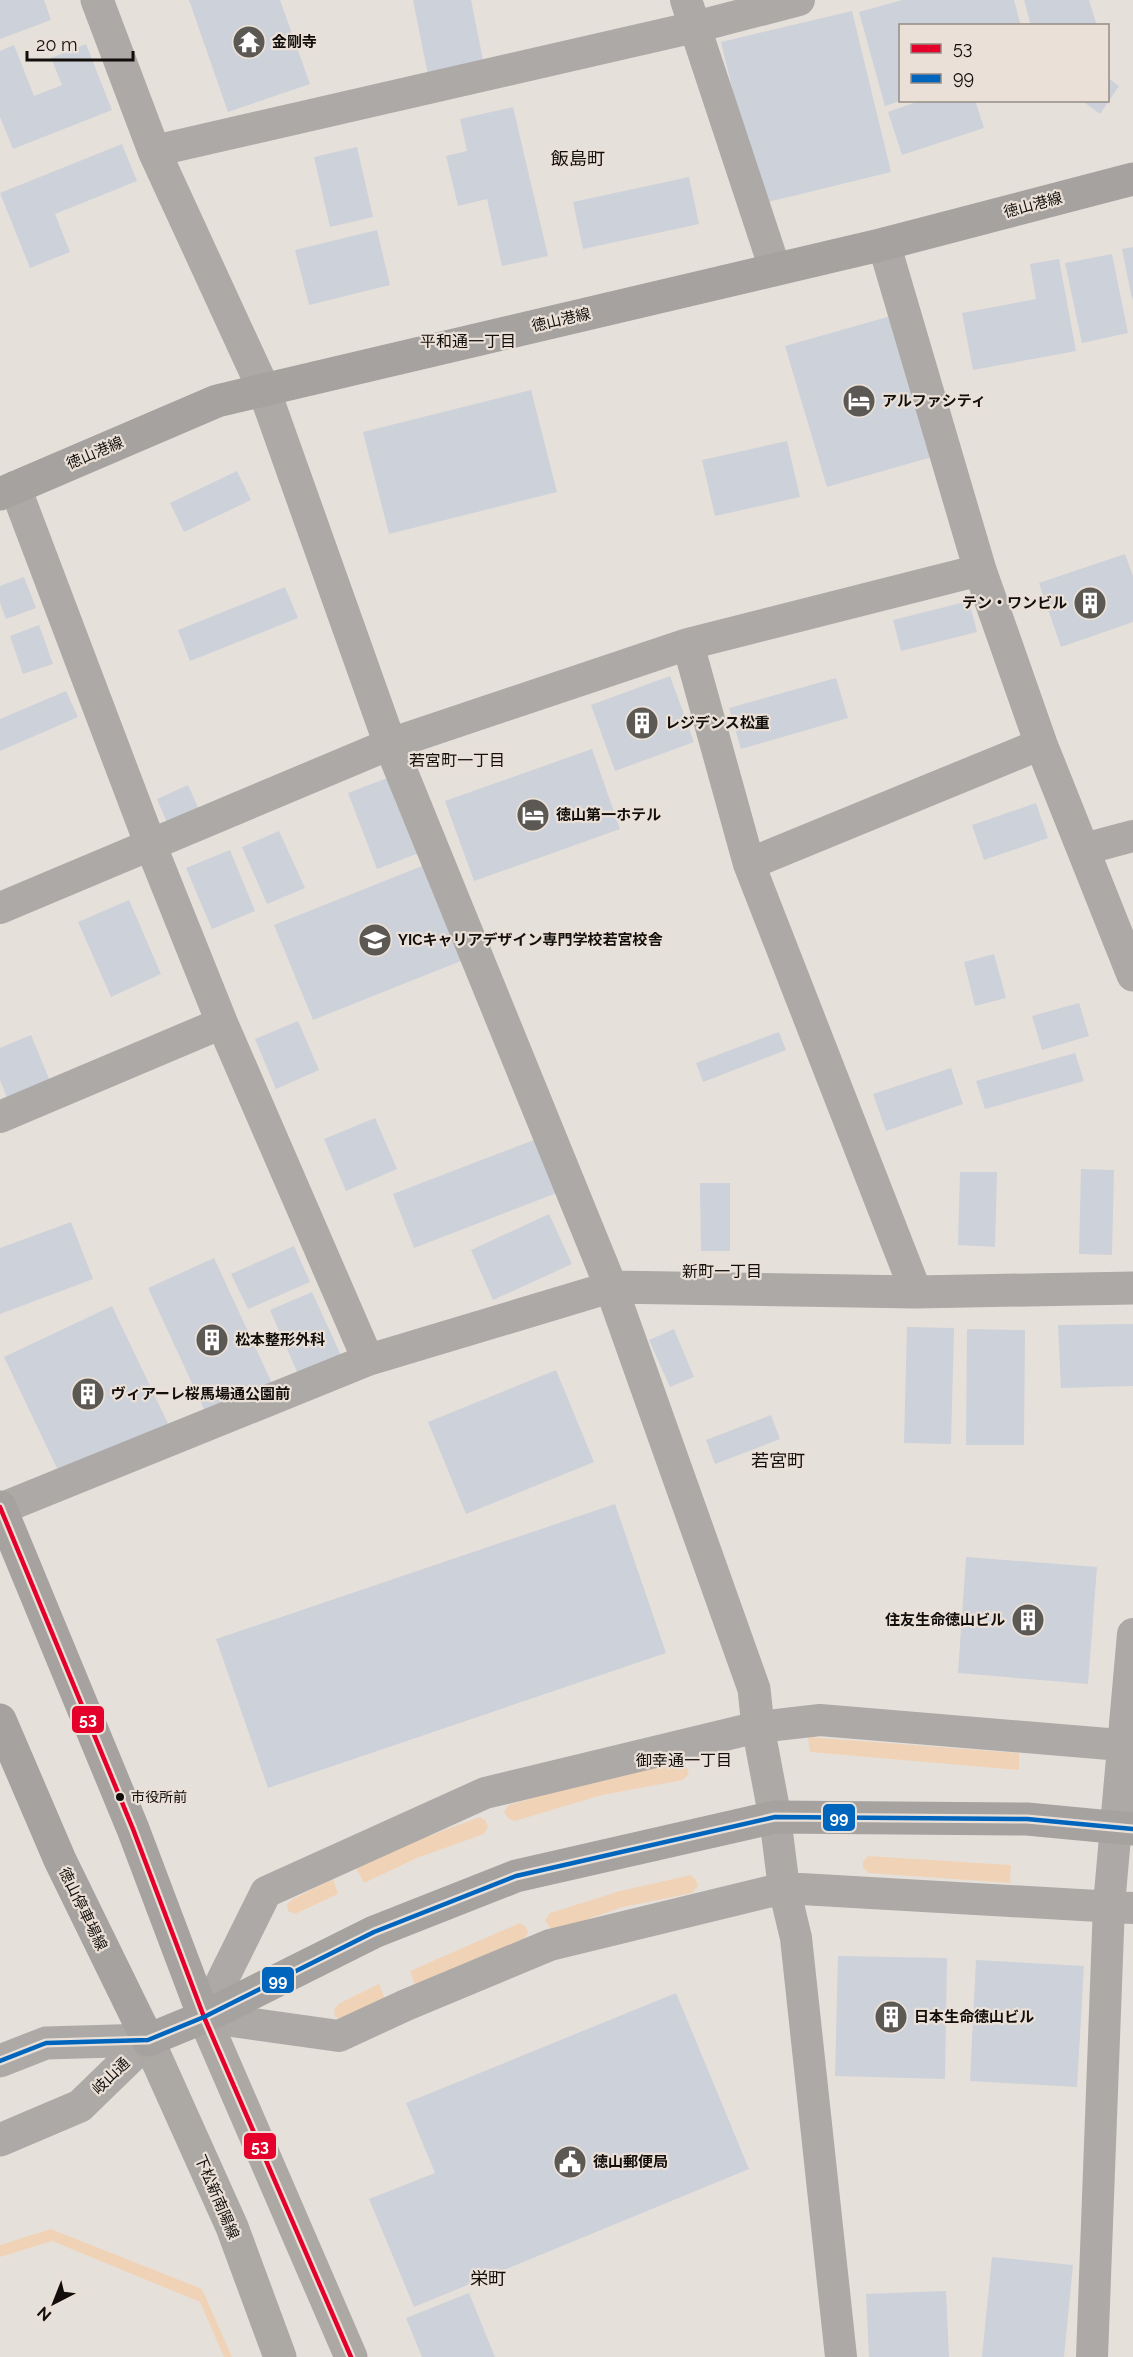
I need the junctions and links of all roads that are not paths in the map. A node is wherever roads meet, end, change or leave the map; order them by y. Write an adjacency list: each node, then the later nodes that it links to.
1 (97, 0): 4 (street)
2 (798, 0): 3 (street)
3 (690, 13): 4 (street); 7 (street)
4 (154, 151): 8 (street)
5 (1133, 179): 6 (main road, 徳山港線)
6 (885, 243): 7 (main road, 徳山港線); 10 (street)
7 (775, 269): 8 (main road, 徳山港線)
8 (264, 390): 9 (main road, 徳山港線); 12 (street)
9 (7, 491): 15 (street)
10 (980, 570): 11 (street); 13 (street)
11 (688, 644): 12 (street); 17 (street)
12 (390, 744): 15 (street); 22 (street)
13 (1041, 744): 16 (street); 17 (street)
14 (1133, 836): 16 (street)
15 (151, 846): 18 (street); 20 (street)
16 (1084, 849): 19 (street)
17 (749, 864): 24 (street)
18 (0, 908)
19 (1133, 975)
20 (222, 1023): 21 (street); 25 (street)
21 (0, 1117)
22 (611, 1287): 24 (street); 25 (street); 29 (street)
23 (1133, 1288): 24 (street)
24 (916, 1292)
25 (368, 1360): 26 (street)
26 (0, 1508): 35 (main road)
27 (1133, 1634): 30 (street)
28 (0, 1720): 36 (main road, 徳山停車場線)
29 (758, 1727): 30 (street); 31 (street); 35 (street)
30 (1129, 1745): 32 (street)
31 (775, 1817): 32 (main road); 33 (street); 35 (main road)
32 (1124, 1828): 34 (street)
33 (784, 1888): 34 (street); 35 (street); 41 (street)
34 (1121, 1906): 42 (street)
35 (204, 2017): 36 (main road); 40 (main road)
36 (148, 2040): 37 (street, 岐山通); 38 (street, 岐山通); 39 (main road, 下松新南陽線)
37 (0, 2061)
38 (0, 2140)
39 (280, 2357)
40 (351, 2357)
41 (841, 2357)
42 (1092, 2357)

